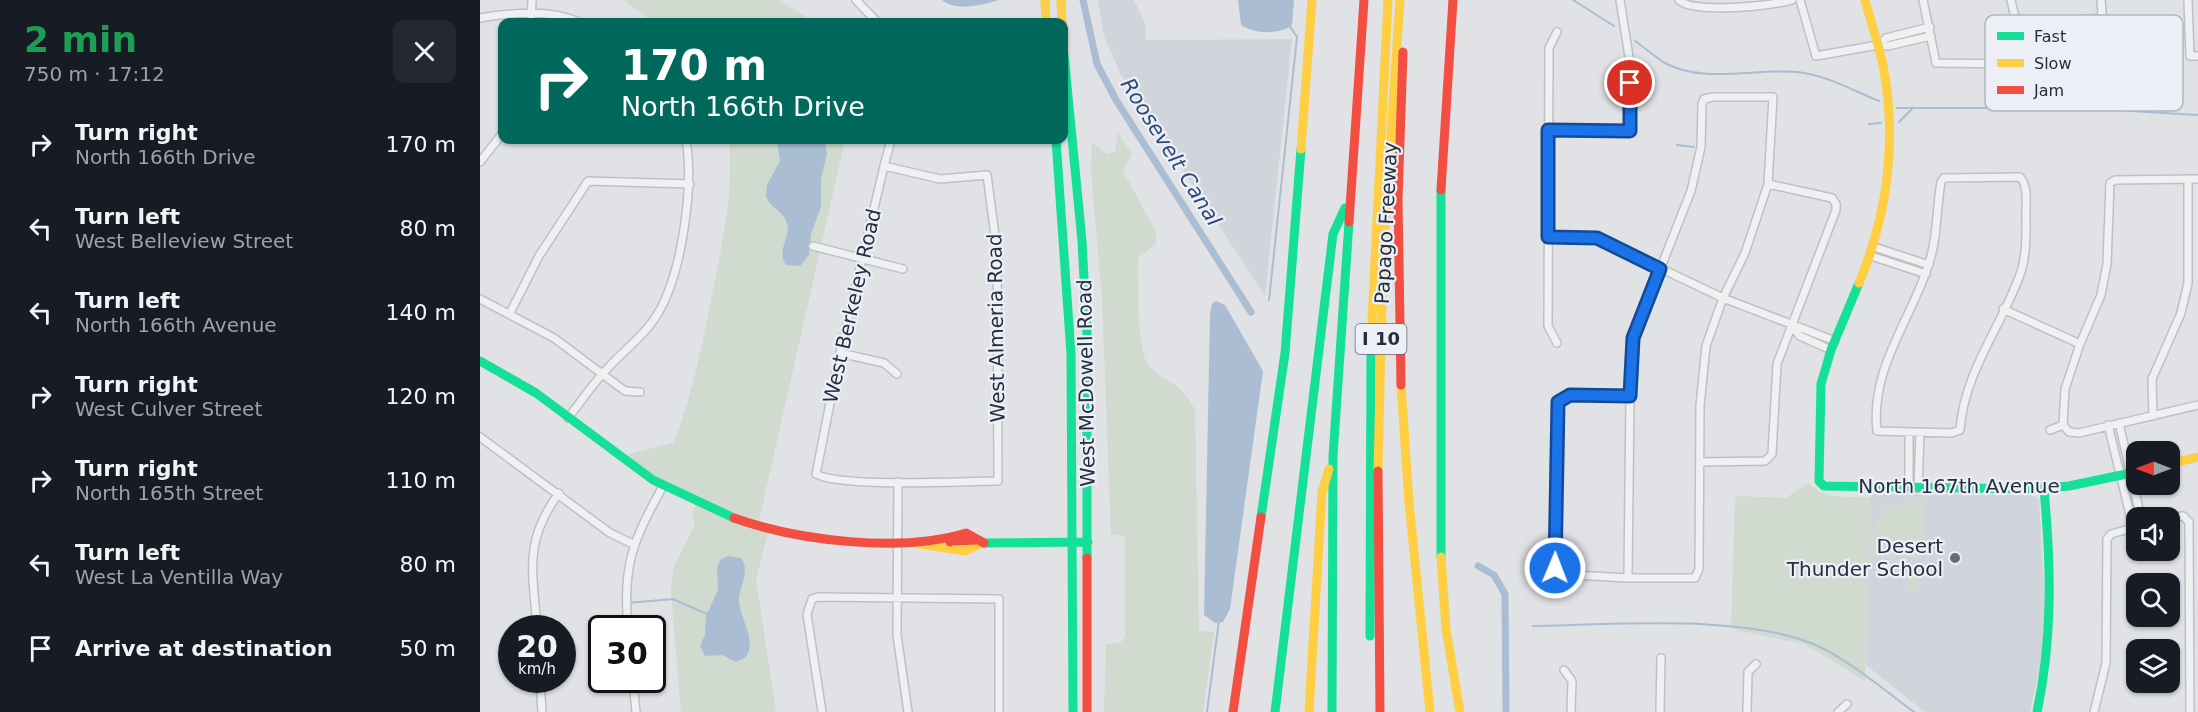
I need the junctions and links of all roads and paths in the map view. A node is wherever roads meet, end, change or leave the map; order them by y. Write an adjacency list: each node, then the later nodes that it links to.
1 (532, 0): 24 (street)
2 (856, 0): 27 (street)
3 (1045, 0): 28 (main road)
4 (1061, 0): 29 (main road)
5 (1312, 0): 118 (main road)
6 (1364, 0): 48 (main road, Papago Freeway / I 10)
7 (1389, 0): 122 (main road)
8 (1400, 0): 19 (main road, Papago Freeway / I 10)
9 (1453, 0): 125 (main road)
10 (1620, 0): 37 (street)
11 (1792, 0): 18 (street)
12 (1800, 0): 33 (street)
13 (1865, 0): 33 (main road)
14 (1923, 0): 30 (street)
15 (2011, 0): 20 (street)
16 (2101, 0): 21 (street)
17 (2188, 0): 34 (street)
18 (1682, 2)
19 (1399, 15): 123 (main road, Papago Freeway / I 10); 124 (main road)
20 (2015, 15)
21 (2101, 15)
22 (480, 18): 23 (street)
23 (498, 18)
24 (531, 18)
25 (545, 18): 26 (street)
26 (563, 18)
27 (873, 18)
28 (1046, 18)
29 (1062, 18)
30 (1930, 27): 32 (street); 33 (street)
31 (1557, 32): 37 (street)
32 (1931, 36): 33 (street); 35 (street)
33 (1878, 45): 51 (main road)
34 (2194, 56)
35 (1985, 64)
36 (1068, 98): 96 (main road, West McDowell Road)
37 (1548, 130): 49 (street)
38 (498, 139): 42 (street)
39 (686, 144): 46 (street)
40 (890, 144): 43 (street, West Berkeley Road)
41 (1056, 144): 95 (main road, West McDowell Road)
42 (480, 162)
43 (884, 166): 52 (street, West Berkeley Road); 88 (street, West Almeria Road)
44 (2188, 179): 45 (street); 63 (street); 72 (street)
45 (2198, 179)
46 (690, 184): 60 (street); 67 (street)
47 (1768, 184): 55 (street); 57 (street); 61 (street)
48 (1348, 202): 81 (main road, Papago Freeway / I 10); 119 (main road)
49 (1548, 237): 55 (street); 62 (street)
50 (813, 246): 52 (street)
51 (1872, 251): 53 (street); 56 (street); 64 (main road)
52 (862, 259): 54 (street); 65 (street, West Berkeley Road)
53 (1929, 265): 56 (street); 59 (street)
54 (903, 269)
55 (1660, 269): 57 (street); 70 (street)
56 (1926, 274): 79 (street)
57 (1723, 298): 61 (street); 85 (street)
58 (480, 299): 60 (street)
59 (2003, 309): 63 (street); 78 (street)
60 (510, 313): 67 (street)
61 (1791, 326): 64 (street); 85 (street)
62 (1557, 343)
63 (2080, 345): 75 (street)
64 (1833, 346): 90 (main road, North 167th Avenue)
65 (840, 353): 68 (street); 88 (street, West Berkeley Road)
66 (480, 361): 73 (main road)
67 (603, 373): 69 (street); 73 (street)
68 (897, 374)
69 (640, 392)
70 (1630, 396): 99 (street); 99 (street)
71 (2198, 405): 72 (street)
72 (2152, 416): 74 (street)
73 (568, 418): 89 (main road)
74 (2119, 423): 76 (street); 83 (street)
75 (2063, 425): 76 (street); 77 (street)
76 (2108, 425): 86 (street)
77 (2050, 430)
78 (1920, 432): 79 (street); 90 (street)
79 (1910, 433): 90 (street)
80 (480, 436): 92 (street)
81 (1333, 456): 120 (main road); 121 (main road, I 10)
82 (2198, 457): 84 (main road)
83 (2126, 459)
84 (2180, 461)
85 (1700, 462): 99 (street)
86 (2126, 467)
87 (2126, 475): 91 (main road, North 167th Avenue)
88 (898, 482): 97 (street)
89 (663, 486): 97 (main road); 98 (street)
90 (1913, 488): 91 (main road, North 167th Avenue)
91 (2044, 489): 130 (main road)
92 (559, 493): 98 (street); 101 (street)
93 (2180, 516): 103 (street)
94 (2126, 529): 131 (street)
95 (1074, 542): 96 (main road); 97 (main road); 116 (main road, West McDowell Road)
96 (1088, 542): 117 (main road, West McDowell Road)
97 (898, 543): 100 (street)
98 (633, 544): 102 (street)
99 (1628, 578)
100 (897, 597): 113 (street); 114 (street); 115 (street)
101 (536, 615)
102 (627, 615)
103 (2190, 643): 104 (street); 132 (street)
104 (2198, 643)
105 (1661, 658): 127 (street)
106 (1756, 664): 128 (street)
107 (1564, 670): 126 (street)
108 (541, 693): 111 (street)
109 (634, 693): 112 (street)
110 (1848, 704): 129 (street)
111 (542, 712)
112 (636, 712)
113 (822, 712)
114 (908, 712)
115 (999, 712)
116 (1073, 712)
117 (1087, 712)
118 (1233, 712)
119 (1275, 712)
120 (1309, 712)
121 (1332, 712)
122 (1371, 712)
123 (1382, 712)
124 (1430, 712)
125 (1460, 712)
126 (1571, 712)
127 (1660, 712)
128 (1747, 712)
129 (1838, 712)
130 (2037, 712)
131 (2094, 712)
132 (2190, 712)

